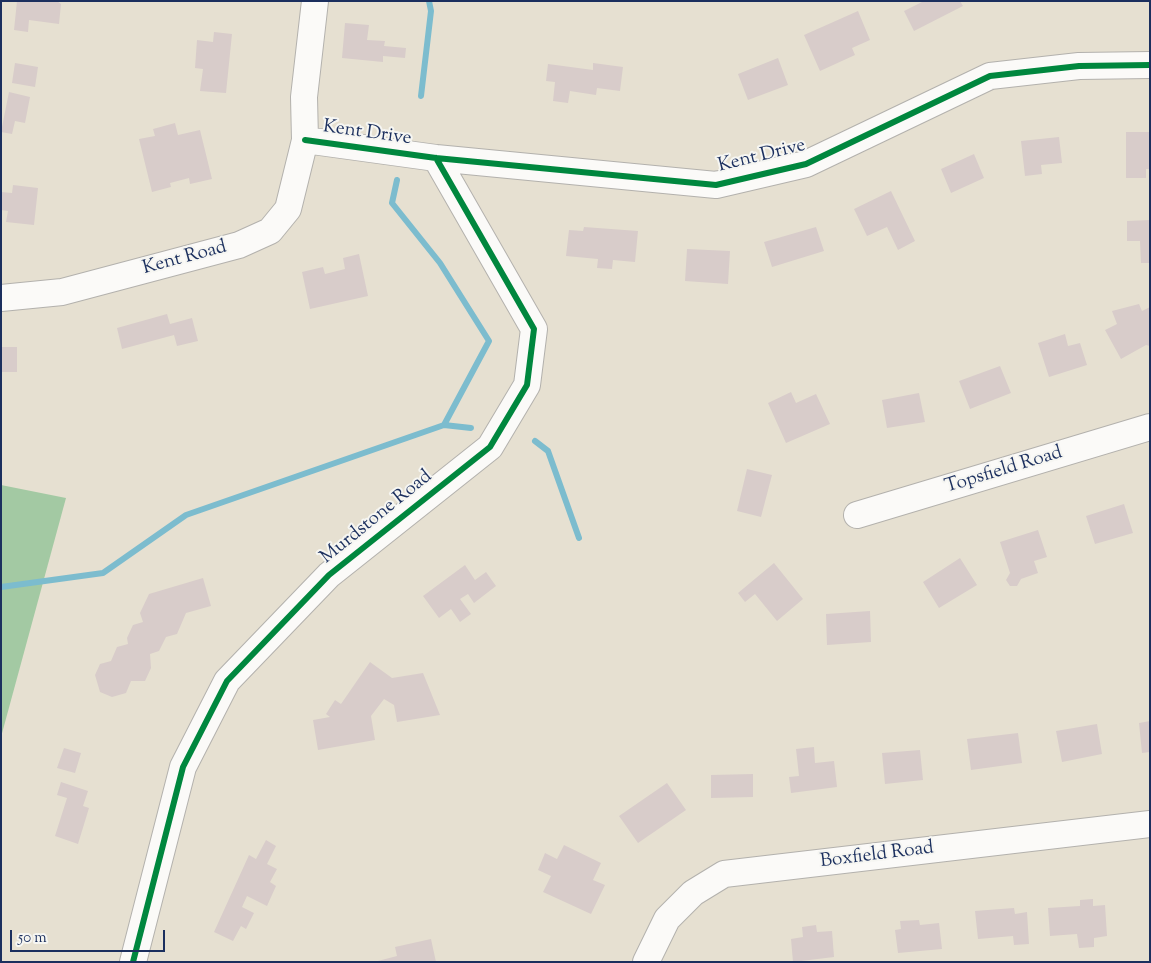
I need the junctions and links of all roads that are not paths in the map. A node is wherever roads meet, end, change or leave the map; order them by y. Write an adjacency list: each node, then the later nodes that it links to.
1 (315, 1): 3 (street)
2 (1150, 65): 4 (street, Kent Drive)
3 (305, 140): 4 (street, Kent Drive); 5 (street, Kent Road)
4 (436, 158): 9 (street, Murdstone Road)
5 (1, 298)
6 (1150, 427): 7 (street, Topsfield Road)
7 (857, 515)
8 (1150, 824): 10 (street, Boxfield Road)
9 (134, 962)
10 (646, 962)

